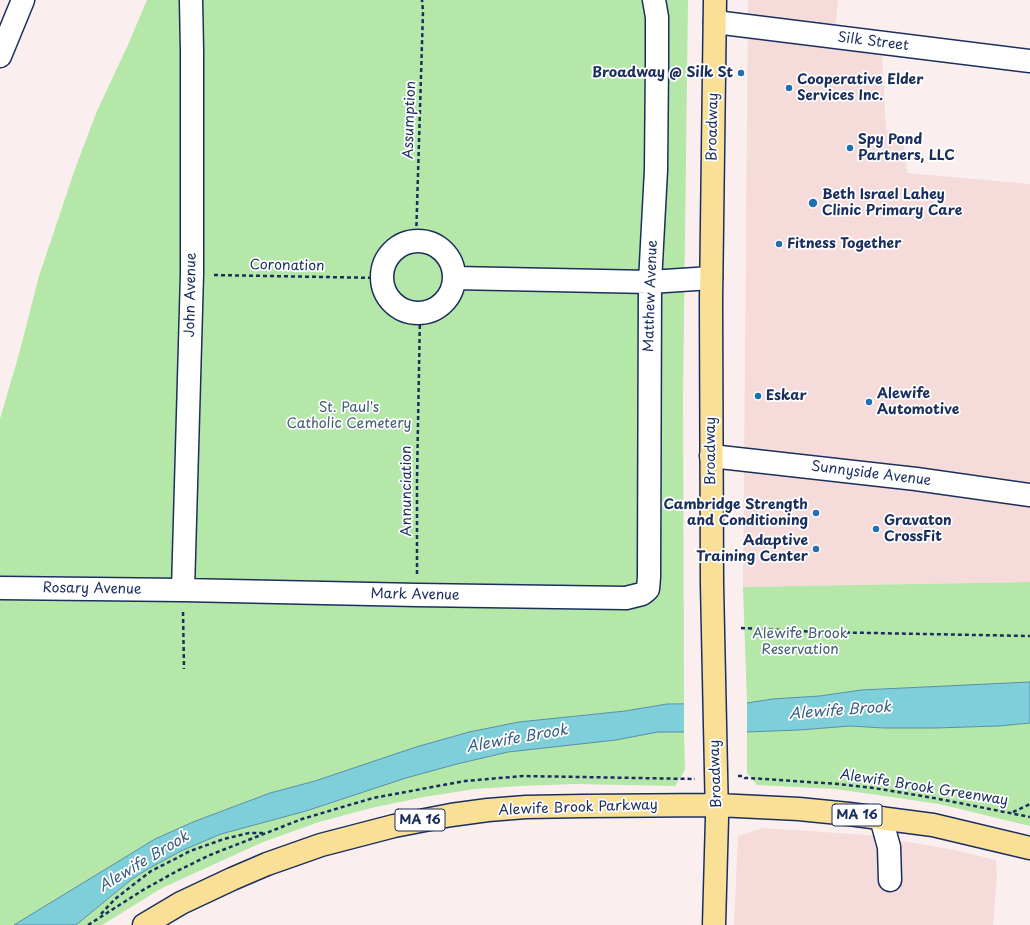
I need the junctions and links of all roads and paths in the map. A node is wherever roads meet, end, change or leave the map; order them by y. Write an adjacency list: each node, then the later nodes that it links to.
1 (23, 0): 7 (street)
2 (191, 0): 10 (street, John Avenue)
3 (422, 0): 9 (path, Assumption)
4 (654, 0): 14 (street, Matthew Avenue)
5 (716, 0): 6 (main road, Broadway)
6 (715, 22): 8 (street, Silk Street); 13 (main road, Broadway)
7 (0, 56)
8 (1030, 62)
9 (416, 240): 11 (street); 12 (street)
10 (192, 274): 11 (path, Coronation); 19 (street, John Avenue)
11 (381, 278): 15 (street)
12 (455, 278): 14 (street); 15 (street)
13 (711, 278): 14 (street); 16 (main road, Broadway)
14 (650, 282): 20 (street, Matthew Avenue)
15 (420, 314): 21 (path, Annunciation)
16 (711, 456): 17 (street, Sunnyside Avenue); 27 (main road, Broadway)
17 (1030, 495)
18 (0, 588): 19 (street, Rosary Avenue)
19 (183, 590): 21 (street, Mark Avenue); 24 (path)
20 (646, 592): 21 (street, Mark Avenue)
21 (417, 595)
22 (743, 629): 23 (path)
23 (1030, 636)
24 (184, 669)
25 (743, 776): 28 (path, Alewife Brook Greenway)
26 (1030, 804): 28 (path)
27 (717, 805): 30 (main road, Alewife Brook Parkway / MA 16); 35 (main road, Alewife Brook Parkway / MA 16); 36 (main road, Broadway)
28 (1013, 813): 29 (path, Alewife Brook Greenway)
29 (1030, 817)
30 (881, 818): 32 (main road, Alewife Brook Parkway / MA 16); 33 (street)
31 (266, 832): 34 (path)
32 (1030, 848)
33 (890, 880)
34 (98, 918)
35 (144, 925)
36 (714, 925)

